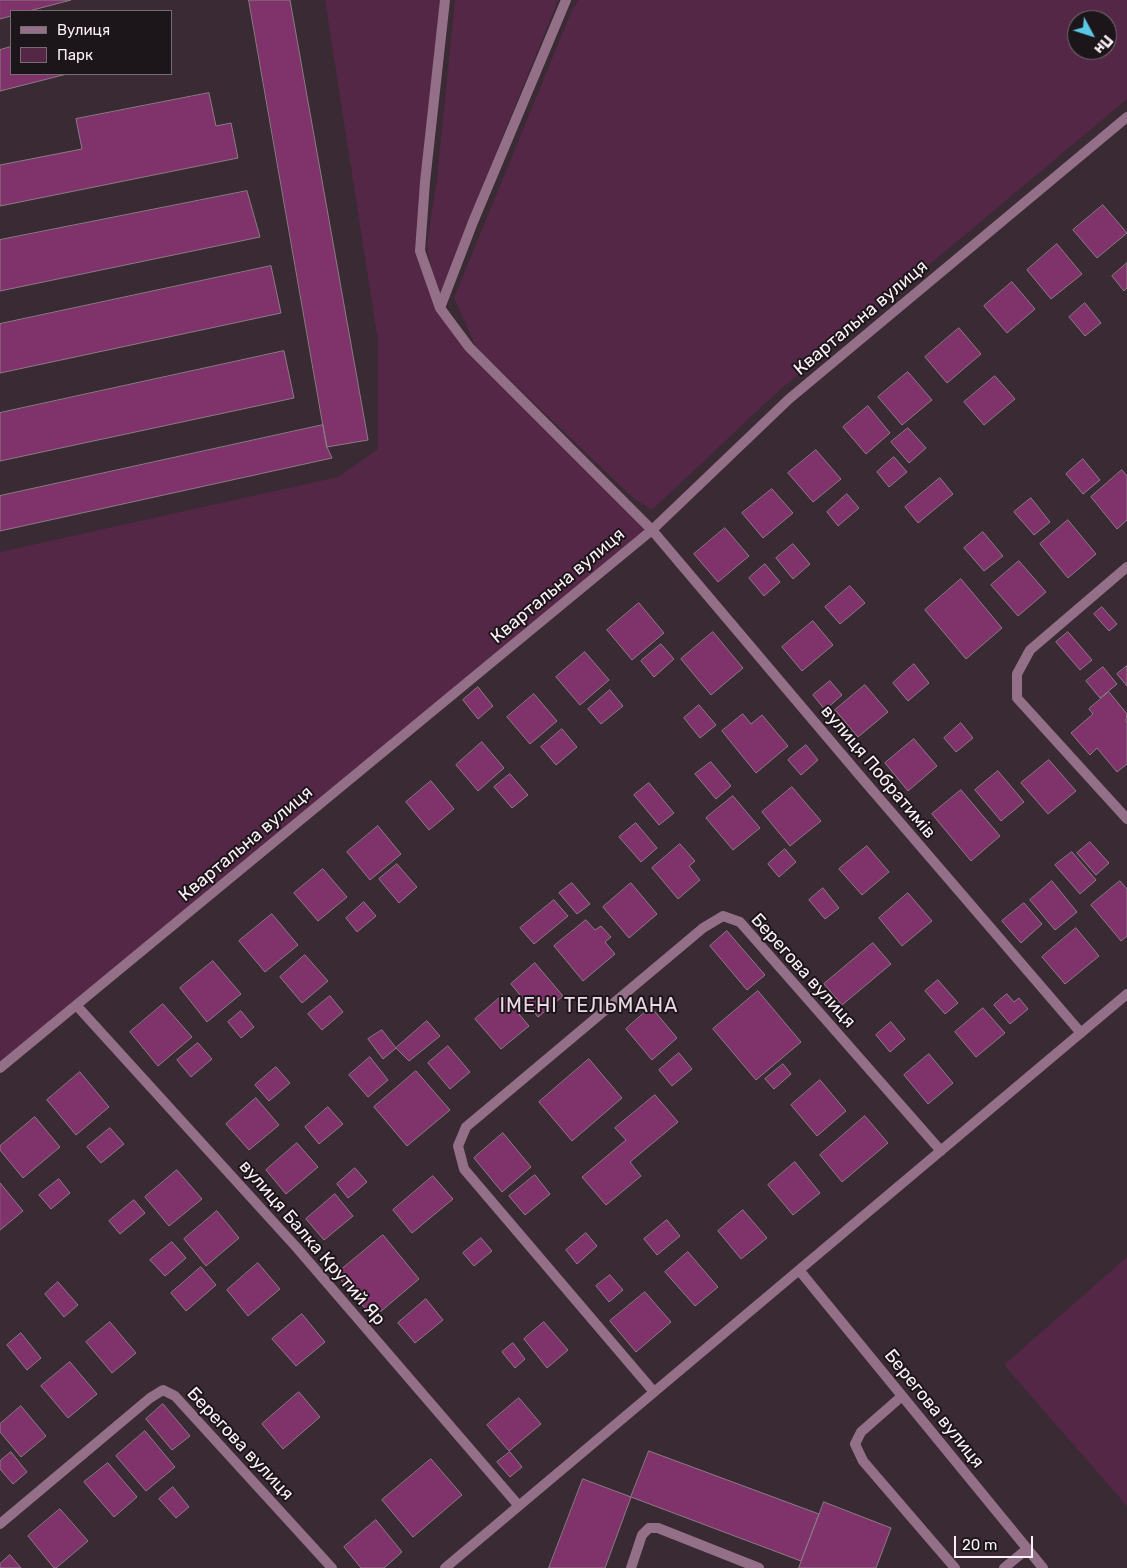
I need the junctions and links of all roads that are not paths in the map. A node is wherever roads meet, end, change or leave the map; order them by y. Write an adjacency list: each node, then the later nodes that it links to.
1 (445, 0): 4 (street, вулиця Побратимів)
2 (566, 0): 4 (street)
3 (1127, 117): 5 (street, Квартальна вулиця)
4 (440, 308): 5 (street, вулиця Побратимів)
5 (652, 530): 9 (street, Квартальна вулиця); 10 (street, вулиця Побратимів)
6 (1127, 568): 7 (street)
7 (1127, 819)
8 (1127, 994): 10 (street)
9 (76, 1006): 11 (street, Квартальна вулиця); 16 (street, вулиця Балка Крутий Яр)
10 (1081, 1033): 12 (street)
11 (0, 1068)
12 (941, 1151): 13 (street); 14 (street, Берегова вулиця)
13 (799, 1270): 14 (street); 15 (street, Берегова вулиця)
14 (654, 1392): 16 (street)
15 (902, 1396): 18 (street, Берегова вулиця); 23 (street)
16 (519, 1506): 20 (street)
17 (0, 1524): 19 (street, Берегова вулиця)
18 (1027, 1549): 24 (street); 25 (street, Берегова вулиця)
19 (332, 1568)
20 (445, 1568)
21 (631, 1568): 22 (street)
22 (759, 1568)
23 (955, 1568)
24 (1004, 1568)
25 (1043, 1568)

